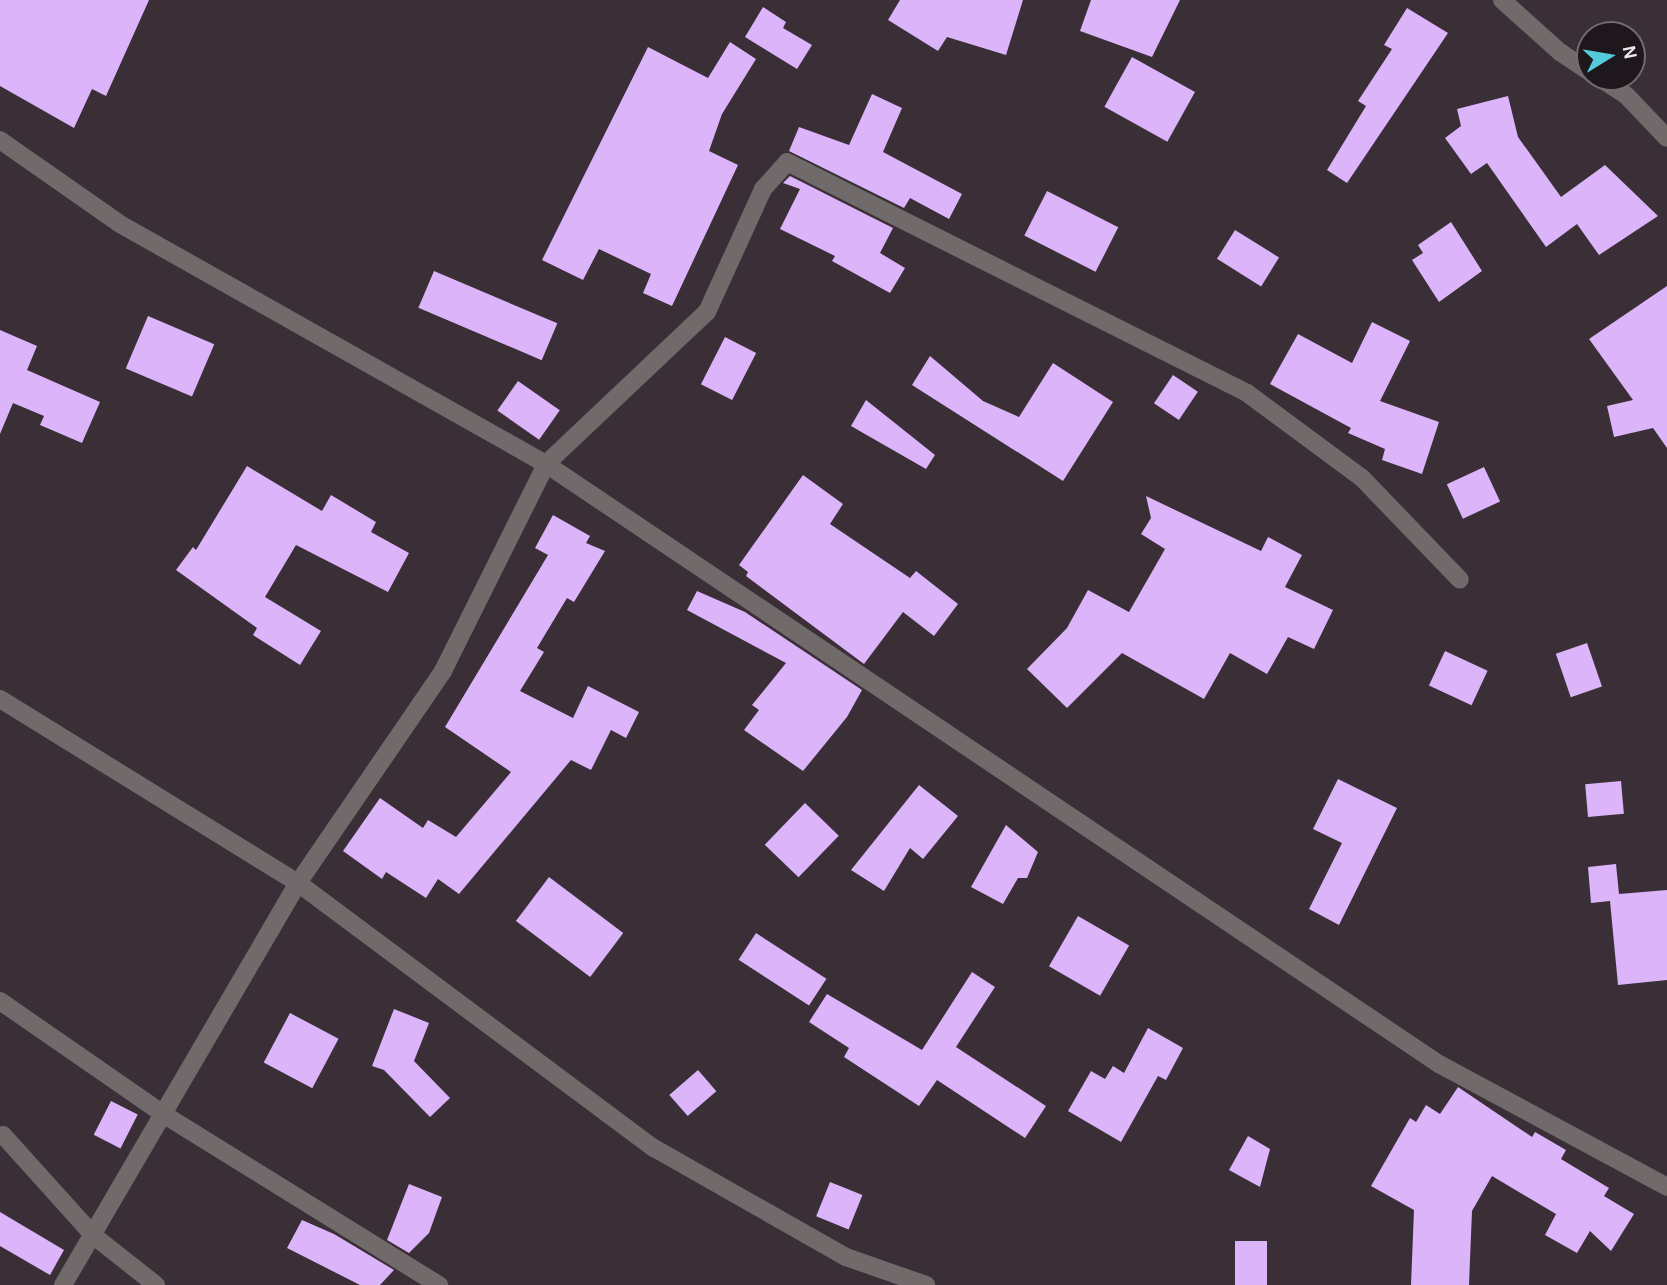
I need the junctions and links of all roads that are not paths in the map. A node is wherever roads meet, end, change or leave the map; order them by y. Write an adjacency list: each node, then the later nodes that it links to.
1 (1502, 0): 2 (street)
2 (1576, 63)
3 (1619, 91): 4 (street)
4 (1667, 138)
5 (0, 140): 6 (street)
6 (546, 464): 7 (street); 9 (street); 13 (street)
7 (1460, 580)
8 (0, 699): 9 (street)
9 (298, 883): 11 (street); 18 (street)
10 (0, 1001): 11 (street)
11 (163, 1114): 14 (street); 17 (street)
12 (2, 1135): 14 (street)
13 (1667, 1187)
14 (94, 1236): 15 (street); 16 (street)
15 (64, 1285)
16 (156, 1285)
17 (439, 1285)
18 (926, 1285)

